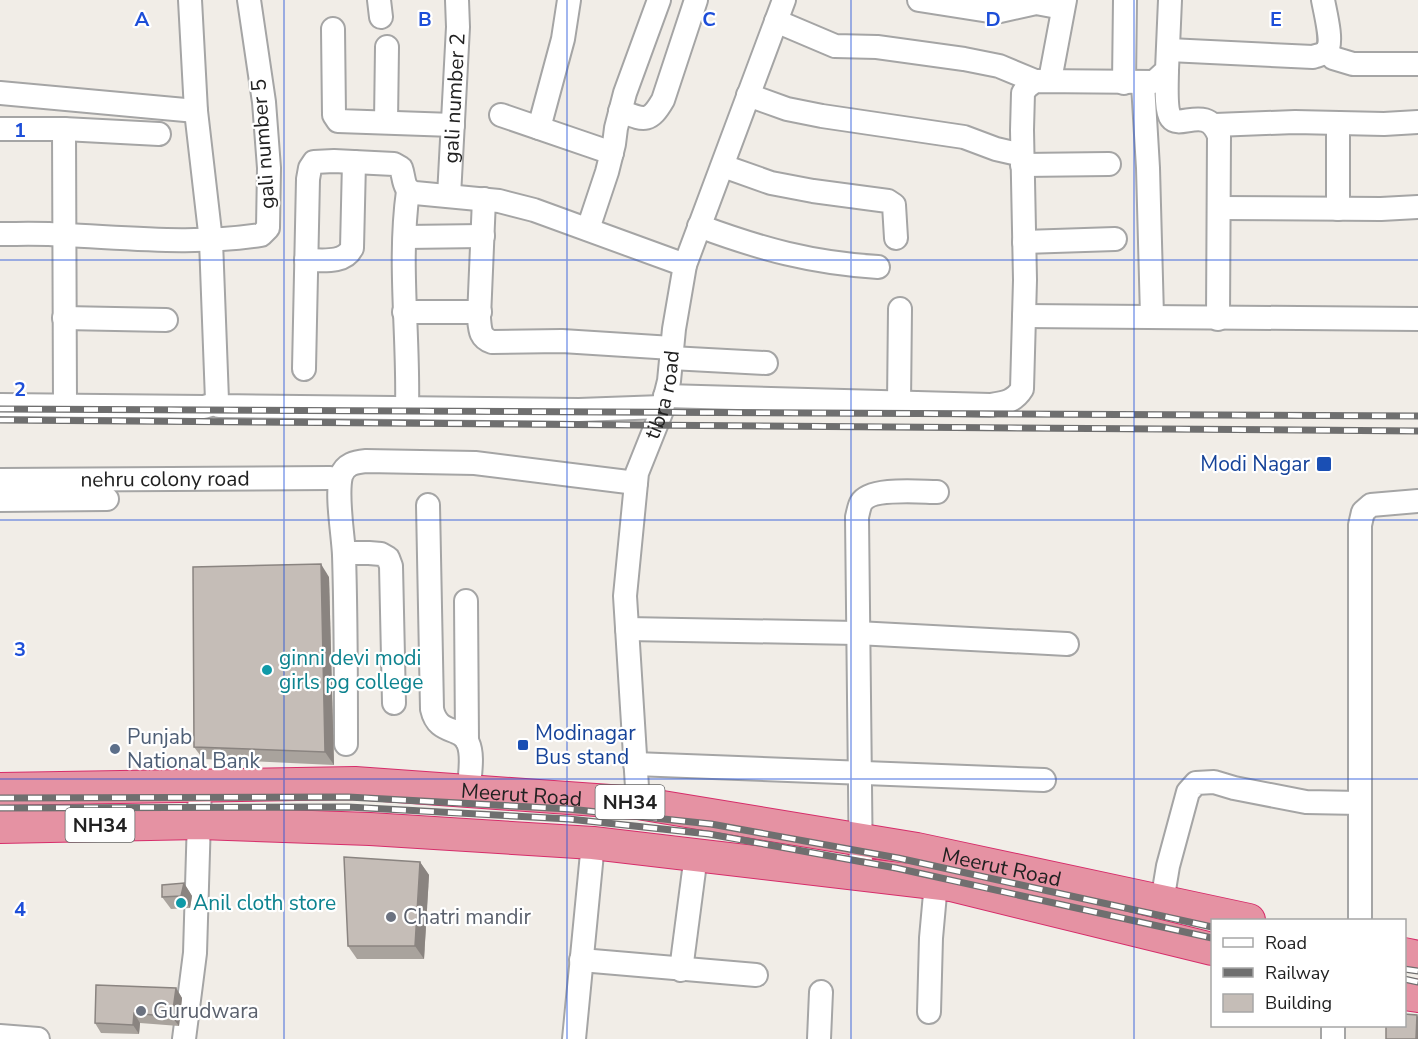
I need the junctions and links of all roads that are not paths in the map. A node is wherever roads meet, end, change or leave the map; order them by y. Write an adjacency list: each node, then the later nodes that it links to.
1 (190, 0): 23 (street)
2 (249, 0): 54 (street, gali number 5)
3 (457, 0): 29 (street, gali number 2)
4 (569, 0): 31 (street)
5 (659, 0): 24 (street)
6 (696, 0): 24 (street)
7 (784, 0): 13 (street, tibra road)
8 (919, 0): 12 (street)
9 (1125, 0): 20 (street)
10 (1170, 0): 17 (street)
11 (1323, 0): 16 (street)
12 (1064, 4): 19 (street)
13 (776, 21): 19 (street); 22 (street, tibra road)
14 (333, 29): 26 (street)
15 (387, 47): 26 (street)
16 (1327, 50): 17 (street); 18 (street)
17 (1168, 60): 20 (street); 30 (street)
18 (1418, 64)
19 (1042, 81): 20 (street); 36 (street)
20 (1134, 83): 63 (street)
21 (0, 93): 23 (street)
22 (748, 95): 36 (street); 39 (street, tibra road)
23 (196, 111): 54 (street)
24 (620, 111): 35 (street)
25 (501, 115): 31 (street)
26 (386, 122): 29 (street)
27 (1418, 122): 28 (street)
28 (1338, 123): 30 (street); 45 (street)
29 (453, 125): 41 (street, gali number 2)
30 (1215, 125): 44 (street)
31 (539, 128): 35 (street)
32 (0, 129): 33 (street)
33 (64, 129): 34 (street); 49 (street)
34 (159, 134)
35 (612, 153): 47 (street)
36 (1022, 160): 38 (street); 55 (street)
37 (354, 162): 40 (street); 56 (street); 56 (street)
38 (1109, 164)
39 (723, 166): 46 (street, tibra road); 52 (street)
40 (408, 191): 41 (street); 51 (street)
41 (449, 196): 42 (street)
42 (484, 199): 47 (street); 50 (street)
43 (1418, 207): 45 (street)
44 (1219, 208): 45 (street); 65 (street)
45 (1338, 209)
46 (699, 226): 57 (street, tibra road); 58 (street)
47 (588, 229): 57 (street)
48 (0, 234): 49 (street, gali number 5)
49 (63, 234): 54 (street, gali number 5); 64 (street)
50 (483, 236): 51 (street); 61 (street)
51 (405, 237): 60 (street)
52 (896, 238)
53 (1115, 239): 55 (street)
54 (211, 240): 72 (street)
55 (1024, 242): 62 (street)
56 (306, 261): 70 (street)
57 (686, 265): 68 (street, tibra road)
58 (878, 267)
59 (900, 309): 73 (street)
60 (404, 312): 61 (street); 76 (street)
61 (480, 312): 68 (street)
62 (1024, 316): 63 (street); 73 (street)
63 (1152, 316): 65 (street)
64 (64, 318): 67 (street); 75 (street)
65 (1218, 319): 66 (street)
66 (1418, 319)
67 (166, 320)
68 (671, 353): 69 (street); 71 (street, tibra road)
69 (766, 363)
70 (304, 369)
71 (664, 401): 73 (street); 76 (street); 79 (street, tibra road)
72 (218, 403): 75 (street); 76 (street)
73 (899, 403)
74 (0, 405): 75 (street)
75 (65, 405)
76 (407, 408)
77 (330, 478): 78 (street, nehru colony road)
78 (0, 480)
79 (636, 483): 85 (street); 87 (street, tibra road)
80 (937, 492): 88 (street)
81 (107, 499): 82 (street)
82 (0, 500)
83 (1418, 501): 100 (street)
84 (428, 505): 91 (street)
85 (344, 553): 90 (street); 92 (street)
86 (466, 601): 91 (street)
87 (627, 628): 88 (street); 93 (street, tibra road)
88 (857, 633): 89 (street); 94 (street)
89 (1067, 644)
90 (394, 703)
91 (467, 741): 98 (street)
92 (346, 744)
93 (635, 764): 94 (street); 99 (street, tibra road)
94 (859, 772): 95 (street); 103 (street)
95 (1044, 780)
96 (200, 785): 97 (highway, Meerut Road / NH34); 98 (highway, Meerut Road / NH34); 101 (street)
97 (0, 789)
98 (469, 791): 99 (highway, Meerut Road / NH34)
99 (638, 803): 103 (highway, Meerut Road / NH34)
100 (1360, 803): 108 (street); 110 (street)
101 (200, 823): 102 (highway, Meerut Road / NH34); 104 (highway, Meerut Road / NH34); 119 (street)
102 (0, 827)
103 (860, 840): 106 (street); 108 (highway, Meerut Road / NH34)
104 (593, 843): 105 (highway, Meerut Road / NH34); 112 (street)
105 (696, 855): 106 (highway, Meerut Road / NH34); 113 (street)
106 (861, 875): 107 (highway, Meerut Road / NH34)
107 (936, 883): 111 (highway, Meerut Road / NH34); 116 (street)
108 (1162, 902): 109 (highway, Meerut Road / NH34)
109 (1240, 919)
110 (1360, 919)
111 (1211, 950)
112 (581, 960): 113 (street); 120 (street)
113 (681, 970): 114 (street)
114 (756, 975)
115 (821, 992): 121 (street)
116 (929, 1012)
117 (0, 1036): 118 (street)
118 (38, 1039)
119 (184, 1039)
120 (573, 1039)
121 (819, 1039)

